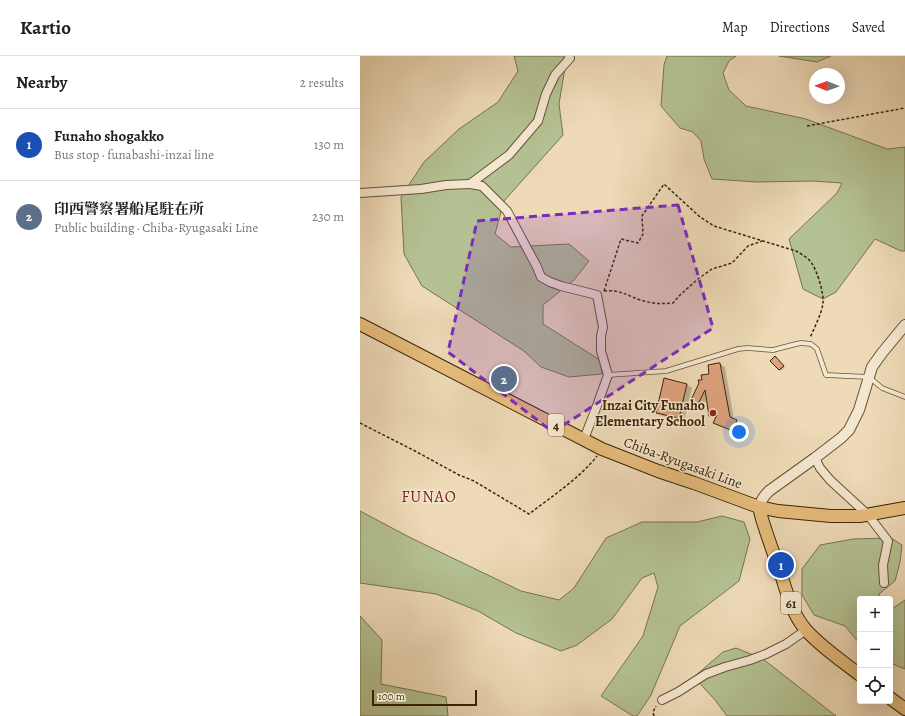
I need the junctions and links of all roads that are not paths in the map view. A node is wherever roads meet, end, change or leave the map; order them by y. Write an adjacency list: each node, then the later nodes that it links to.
1 (569, 56): 2 (street)
2 (470, 184): 3 (street); 6 (street)
3 (360, 193)
4 (360, 324): 9 (main road, Chiba-Ryugasaki Line / 4)
5 (905, 326): 7 (street)
6 (608, 376): 7 (lane); 9 (street)
7 (869, 377): 8 (lane); 10 (street)
8 (905, 397)
9 (584, 439): 11 (main road, Chiba-Ryugasaki Line / 4)
10 (815, 458): 11 (street); 13 (street)
11 (759, 507): 13 (main road, Chiba-Ryugasaki Line / 4); 15 (main road, 61)
12 (905, 508): 13 (main road, Chiba-Ryugasaki Line / 4)
13 (868, 515): 14 (street)
14 (884, 583)
15 (806, 630): 16 (main road, 61); 17 (street)
16 (857, 673)
17 (662, 700)
18 (893, 700): 19 (main road)
19 (905, 709)

